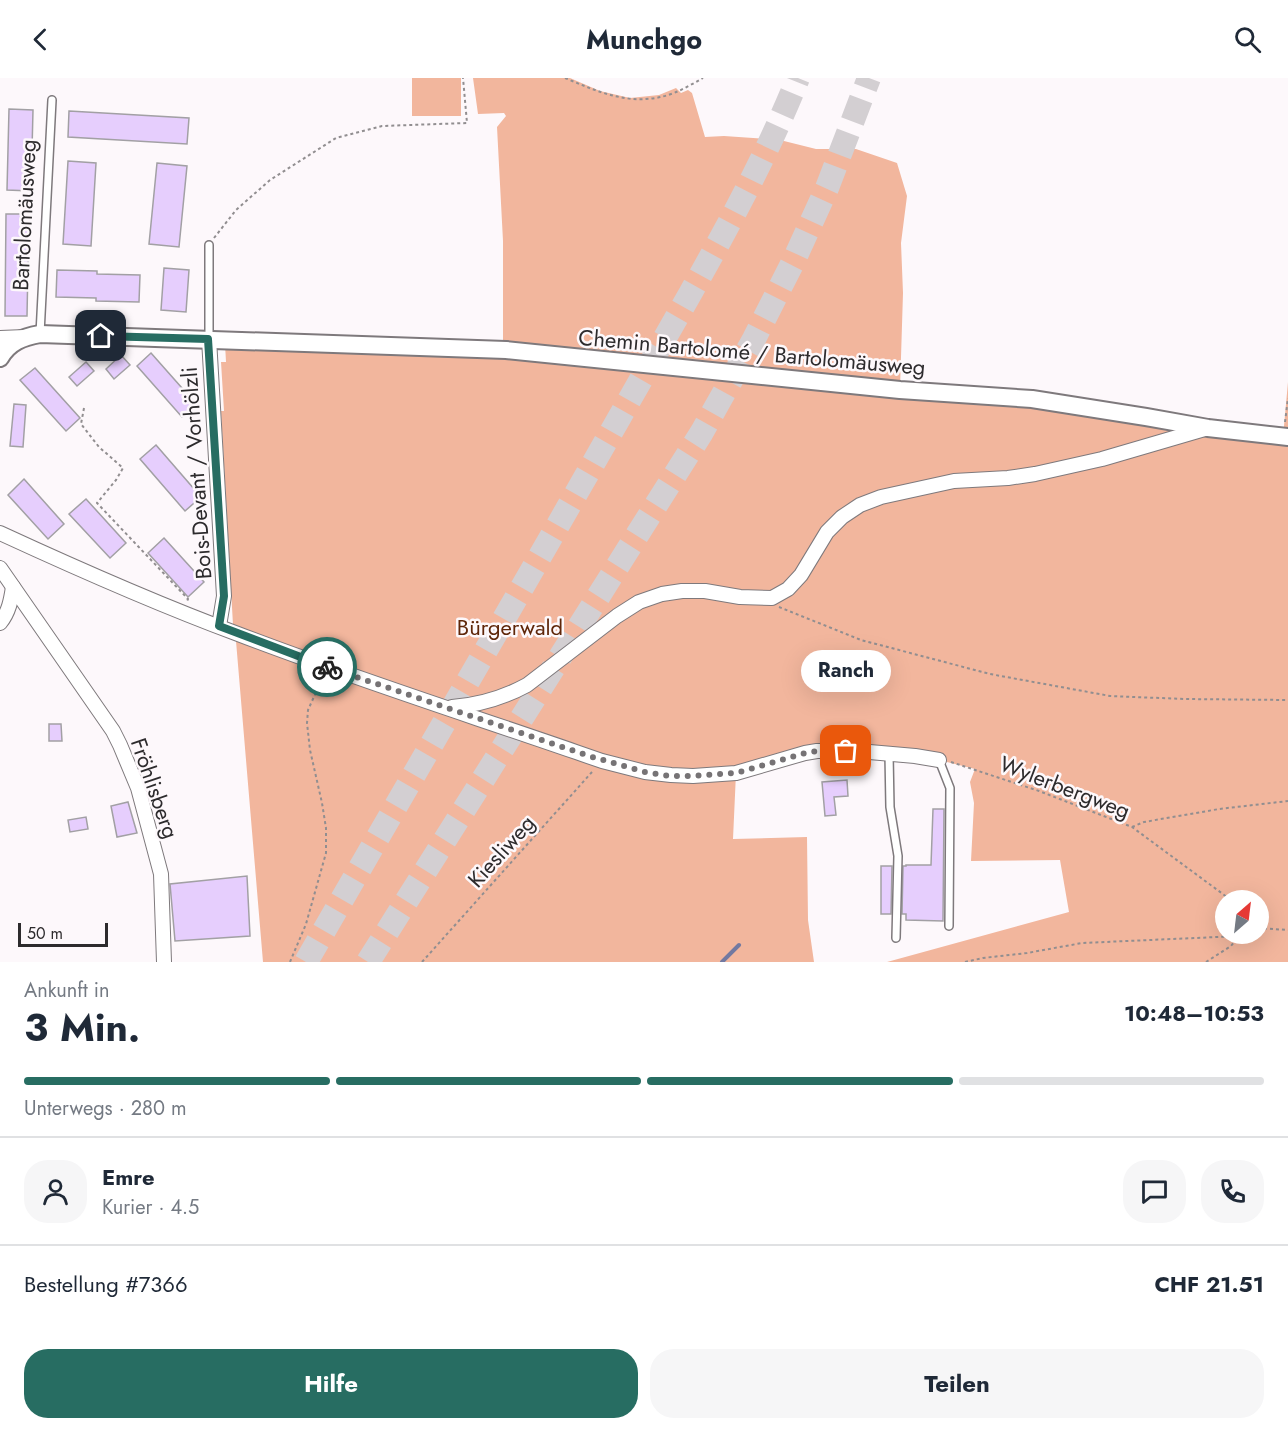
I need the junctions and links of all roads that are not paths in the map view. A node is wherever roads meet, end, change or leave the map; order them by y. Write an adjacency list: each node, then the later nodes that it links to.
1 (52, 99): 3 (lane, Bartolomäusweg)
2 (209, 244): 5 (lane, Bois-Devant / Vorhölzli)
3 (33, 335): 4 (street); 5 (street); 6 (street)
4 (0, 338)
5 (208, 339): 7 (street, Chemin Bartolomé / Bartolomäusweg); 13 (street, Bois-Devant / Vorhölzli)
6 (0, 358)
7 (1208, 428): 8 (street, Chemin Bartolomé / Bartolomäusweg); 14 (street)
8 (1286, 437)
9 (0, 533): 13 (street)
10 (0, 568): 11 (street, Fröhlisberg)
11 (13, 587): 12 (street); 19 (street, Fröhlisberg)
12 (0, 623)
13 (219, 626): 14 (street)
14 (448, 708): 15 (street)
15 (889, 754): 16 (street); 18 (lane)
16 (939, 760): 17 (lane)
17 (949, 926)
18 (896, 938)
19 (164, 962)

